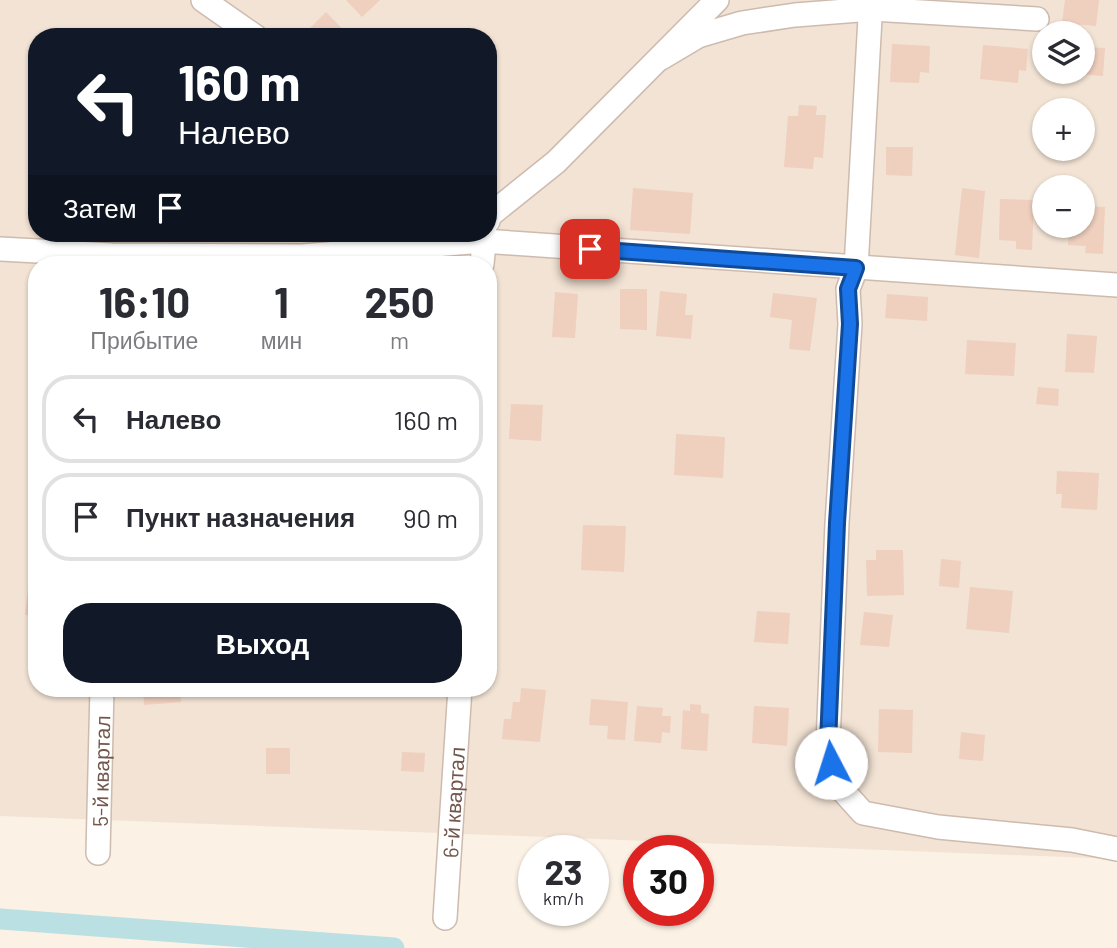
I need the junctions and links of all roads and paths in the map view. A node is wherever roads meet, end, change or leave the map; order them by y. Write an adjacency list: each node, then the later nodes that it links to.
1 (203, 0): 5 (street)
2 (717, 0): 6 (street)
3 (871, 4): 4 (street); 6 (street); 13 (street)
4 (1037, 19)
5 (243, 28)
6 (661, 58): 7 (street)
7 (497, 209)
8 (497, 233): 13 (street)
9 (407, 242): 12 (street)
10 (0, 249): 11 (street)
11 (71, 256)
12 (302, 256)
13 (856, 268): 14 (street); 17 (street)
14 (1117, 285)
15 (102, 697): 18 (street, 5-й квартал)
16 (460, 697): 19 (street, 6-й квартал)
17 (1117, 849)
18 (98, 853)
19 (445, 918)

